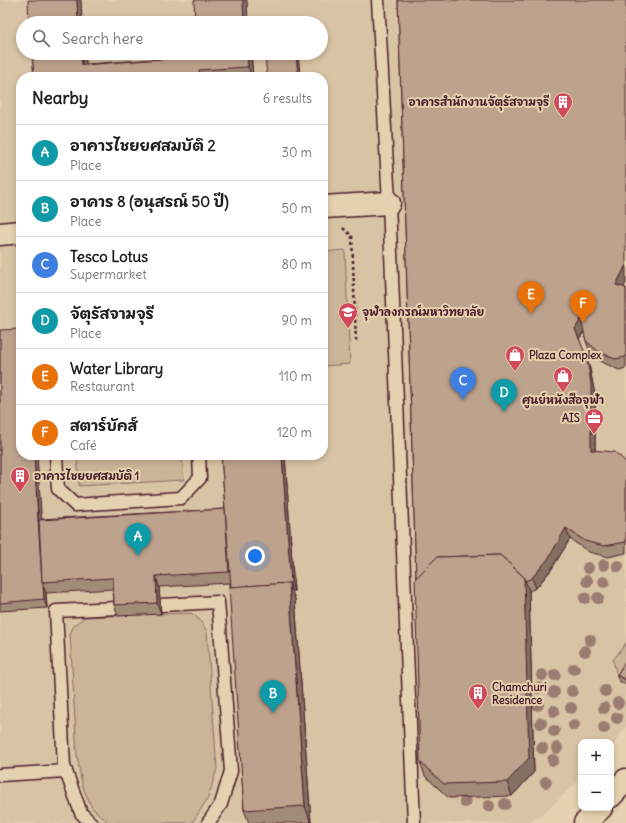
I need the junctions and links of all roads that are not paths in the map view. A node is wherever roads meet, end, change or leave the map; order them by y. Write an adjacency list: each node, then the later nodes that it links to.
1 (378, 0): 2 (lane)
2 (389, 203): 3 (street); 19 (lane)
3 (328, 207)
4 (16, 232): 5 (street)
5 (0, 234)
6 (56, 460): 7 (lane)
7 (199, 460)
8 (161, 605): 18 (lane)
9 (117, 608): 10 (lane)
10 (64, 751): 11 (lane); 12 (lane)
11 (66, 771): 12 (lane); 17 (lane)
12 (46, 772): 13 (lane)
13 (0, 775)
14 (626, 780): 15 (street)
15 (614, 793)
16 (597, 811): 20 (street)
17 (91, 823)
18 (208, 823)
19 (414, 823)
20 (585, 823)

